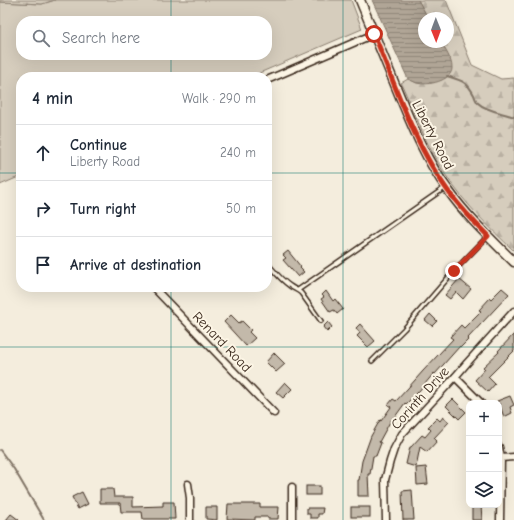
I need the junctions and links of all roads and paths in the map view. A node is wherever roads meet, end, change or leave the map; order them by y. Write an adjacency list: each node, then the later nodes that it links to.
1 (360, 0): 2 (street, Liberty Road)
2 (374, 34): 3 (street); 4 (street, Liberty Road)
3 (272, 78)
4 (446, 187): 5 (street, Liberty Road); 8 (lane)
5 (488, 236): 6 (street, Liberty Road); 12 (lane)
6 (514, 262)
7 (272, 268): 8 (lane)
8 (298, 290): 11 (lane)
9 (157, 292): 15 (street, Renard Road)
10 (514, 311): 13 (street, Corinth Drive)
11 (321, 321)
12 (372, 361)
13 (455, 377): 14 (street); 23 (street, Corinth Drive)
14 (478, 400)
15 (274, 413)
16 (514, 456): 17 (street)
17 (502, 458)
18 (501, 472): 24 (street)
19 (188, 484): 21 (street)
20 (292, 487): 22 (street)
21 (190, 520)
22 (292, 520)
23 (386, 520)
24 (500, 520)

